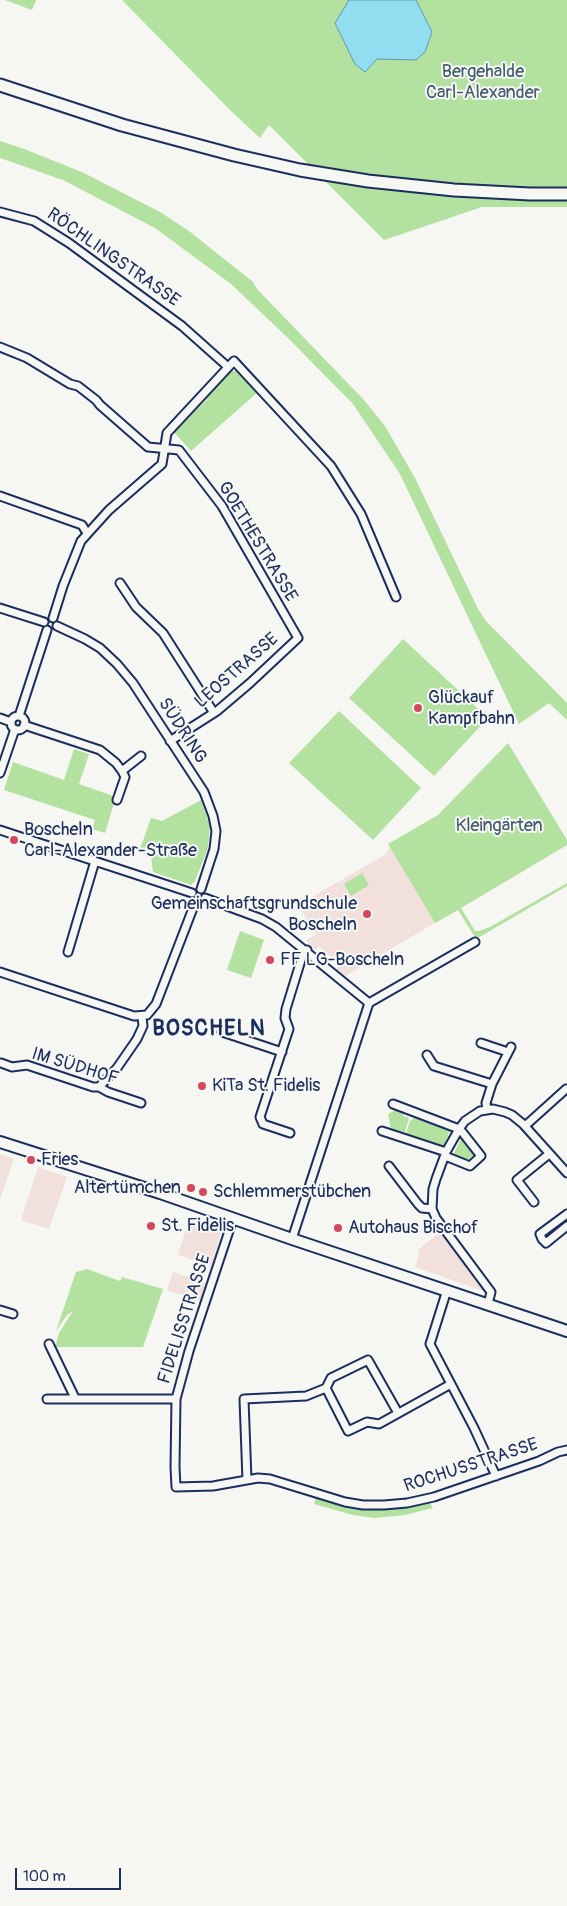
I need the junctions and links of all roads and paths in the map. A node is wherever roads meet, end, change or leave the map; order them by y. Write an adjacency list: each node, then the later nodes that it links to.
1 (0, 85): 2 (main road)
2 (567, 194)
3 (0, 212): 5 (street, RÖCHLINGSTRASSE)
4 (0, 347): 6 (street, GOETHESTRASSE)
5 (228, 367): 6 (street); 10 (street)
6 (165, 448): 8 (street); 16 (street, GOETHESTRASSE)
7 (0, 496): 8 (street)
8 (88, 533): 12 (street)
9 (120, 583): 17 (street)
10 (396, 597)
11 (0, 608): 13 (street)
12 (53, 618): 13 (street); 14 (street)
13 (44, 622): 15 (street)
14 (56, 626): 15 (street); 23 (street, SÜDRING)
15 (47, 630): 18 (street)
16 (298, 638): 17 (street, LEOSTRASSE)
17 (214, 712): 23 (street, LEOSTRASSE)
18 (19, 716): 20 (street); 21 (street)
19 (0, 718): 20 (street)
20 (11, 722): 22 (street)
21 (24, 724): 22 (street); 25 (street)
22 (14, 729): 26 (street)
23 (170, 742): 30 (street, SÜDRING)
24 (141, 756): 25 (street)
25 (122, 771): 27 (street)
26 (0, 773)
27 (117, 800)
28 (0, 830): 29 (street)
29 (95, 861): 31 (street); 36 (street)
30 (201, 889): 31 (street); 32 (street)
31 (192, 894): 33 (street)
32 (205, 898): 33 (street); 35 (street)
33 (196, 902): 39 (street)
34 (475, 942): 38 (street)
35 (307, 950): 38 (street); 42 (street)
36 (68, 952)
37 (0, 972): 39 (street)
38 (369, 1003): 65 (street)
39 (142, 1017): 46 (street)
40 (222, 1032): 42 (street)
41 (481, 1043): 45 (street)
42 (282, 1052): 54 (street)
43 (427, 1055): 45 (street)
44 (1, 1063): 46 (street, IM SÜDHOF)
45 (492, 1084): 50 (street)
46 (99, 1088): 48 (street, IM SÜDHOF)
47 (566, 1089): 51 (street)
48 (140, 1103)
49 (393, 1104): 52 (street)
50 (487, 1109): 51 (street); 52 (street)
51 (525, 1126): 57 (street)
52 (459, 1129): 56 (street); 56 (street)
53 (382, 1131): 56 (street)
54 (290, 1133)
55 (0, 1142): 63 (main road)
56 (445, 1154): 61 (street)
57 (549, 1154): 59 (street); 60 (street)
58 (389, 1166): 61 (street)
59 (567, 1173)
60 (534, 1202)
61 (432, 1209): 67 (street)
62 (567, 1214): 64 (street)
63 (233, 1219): 65 (main road); 76 (street, FIDELISSTRASSE)
64 (567, 1226)
65 (292, 1239): 66 (main road)
66 (447, 1290): 67 (main road); 72 (street)
67 (488, 1304): 70 (main road)
68 (0, 1310): 69 (street)
69 (13, 1314)
70 (567, 1331)
71 (49, 1344): 74 (street)
72 (451, 1384): 77 (street); 79 (street)
73 (326, 1388): 77 (street); 77 (street); 80 (street)
74 (75, 1398): 75 (street, FIDELISSTRASSE); 76 (street, FIDELISSTRASSE)
75 (47, 1399)
76 (176, 1399): 81 (street, FIDELISSTRASSE)
77 (398, 1413)
78 (567, 1450): 79 (street, ROCHUSSTRASSE)
79 (496, 1476): 80 (street, ROCHUSSTRASSE)
80 (247, 1480): 81 (street, ROCHUSSTRASSE)
81 (176, 1487)

